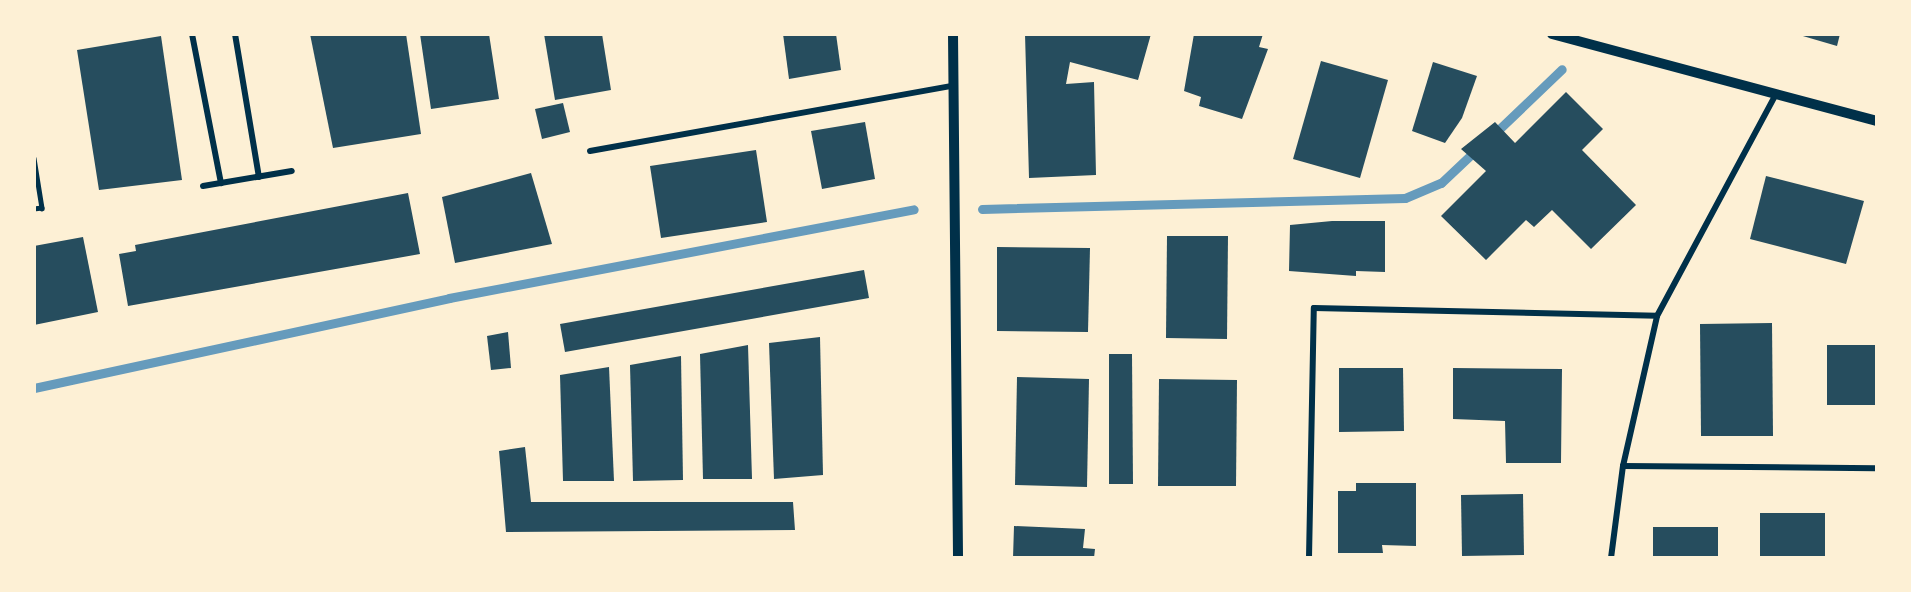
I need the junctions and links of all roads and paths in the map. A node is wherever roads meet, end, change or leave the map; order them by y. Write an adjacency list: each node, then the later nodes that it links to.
1 (192, 34): 12 (street)
2 (235, 34): 11 (street)
3 (952, 34): 5 (street)
4 (1552, 34): 6 (street)
5 (953, 86): 8 (street); 18 (street)
6 (1776, 94): 7 (street); 15 (street)
7 (1876, 121)
8 (590, 151)
9 (34, 158): 14 (lane)
10 (292, 171): 11 (street)
11 (259, 177): 12 (street)
12 (221, 183): 13 (street)
13 (202, 186)
14 (34, 209)
15 (1657, 316): 16 (street); 19 (street)
16 (1623, 466): 17 (street); 20 (street)
17 (1876, 468)
18 (958, 558)
19 (1309, 558)
20 (1611, 558)

